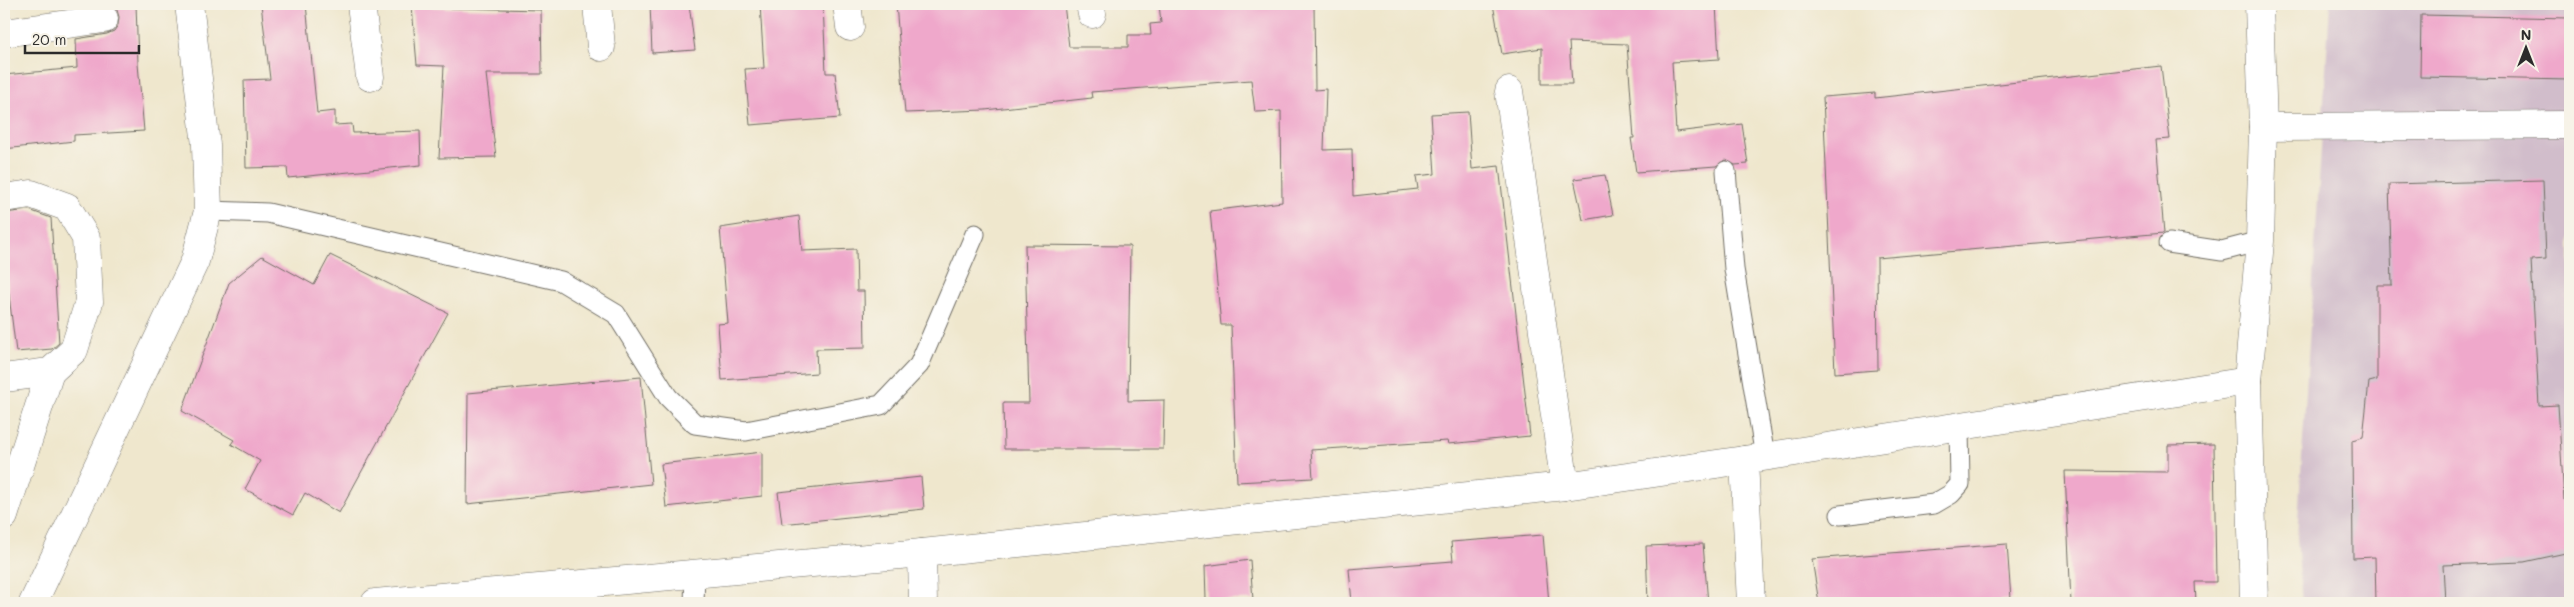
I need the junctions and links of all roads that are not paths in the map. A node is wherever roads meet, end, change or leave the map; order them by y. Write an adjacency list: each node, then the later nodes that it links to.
1 (189, 4): 14 (street)
2 (361, 4): 8 (street)
3 (597, 4): 7 (street)
4 (2259, 4): 11 (street)
5 (104, 19): 6 (street)
6 (4, 33)
7 (601, 47)
8 (370, 77)
9 (1509, 91): 23 (street)
10 (2570, 125): 11 (street)
11 (2263, 128): 16 (street)
12 (1726, 171): 22 (lane)
13 (4, 198): 18 (street)
14 (208, 211): 15 (lane); 28 (street)
15 (975, 234)
16 (2260, 241): 17 (lane); 20 (street)
17 (2169, 243)
18 (50, 372): 19 (street); 25 (street)
19 (4, 378)
20 (2248, 381): 21 (street); 33 (street)
21 (1959, 427): 22 (street); 24 (lane)
22 (1755, 458): 23 (street); 32 (street)
23 (1565, 486): 26 (street)
24 (1840, 515)
25 (4, 516)
26 (922, 553): 27 (street); 31 (street)
27 (695, 574): 29 (street); 30 (lane)
28 (34, 603)
29 (375, 603)
30 (694, 603)
31 (923, 603)
32 (1751, 603)
33 (2254, 603)

